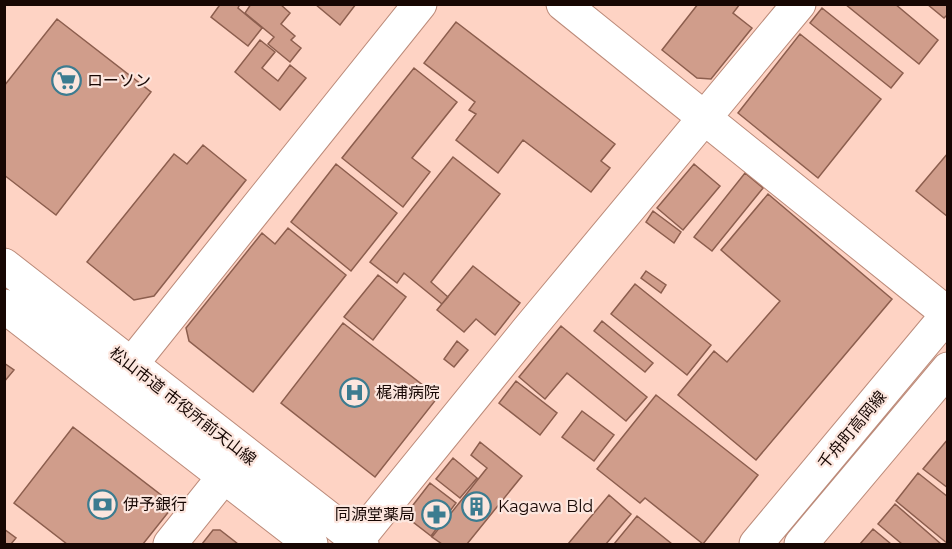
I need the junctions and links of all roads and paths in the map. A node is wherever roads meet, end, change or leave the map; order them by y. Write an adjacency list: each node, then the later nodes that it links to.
1 (420, 4): 9 (street)
2 (563, 4): 4 (street)
3 (799, 4): 4 (street)
4 (704, 118): 7 (street); 11 (street)
5 (4, 265): 9 (street, 松山市道 市役所前天山線)
6 (4, 306): 9 (street, 松山市道 市役所前天山線)
7 (948, 314): 14 (street, 千舟町高岡線)
8 (948, 369): 15 (street)
9 (120, 377): 10 (street, 松山市道 市役所前天山線)
10 (234, 466): 11 (street, 松山市道 市役所前天山線); 12 (street); 13 (street, 松山市道 市役所前天山線)
11 (357, 543)
12 (170, 544)
13 (311, 544)
14 (756, 544)
15 (801, 544)

